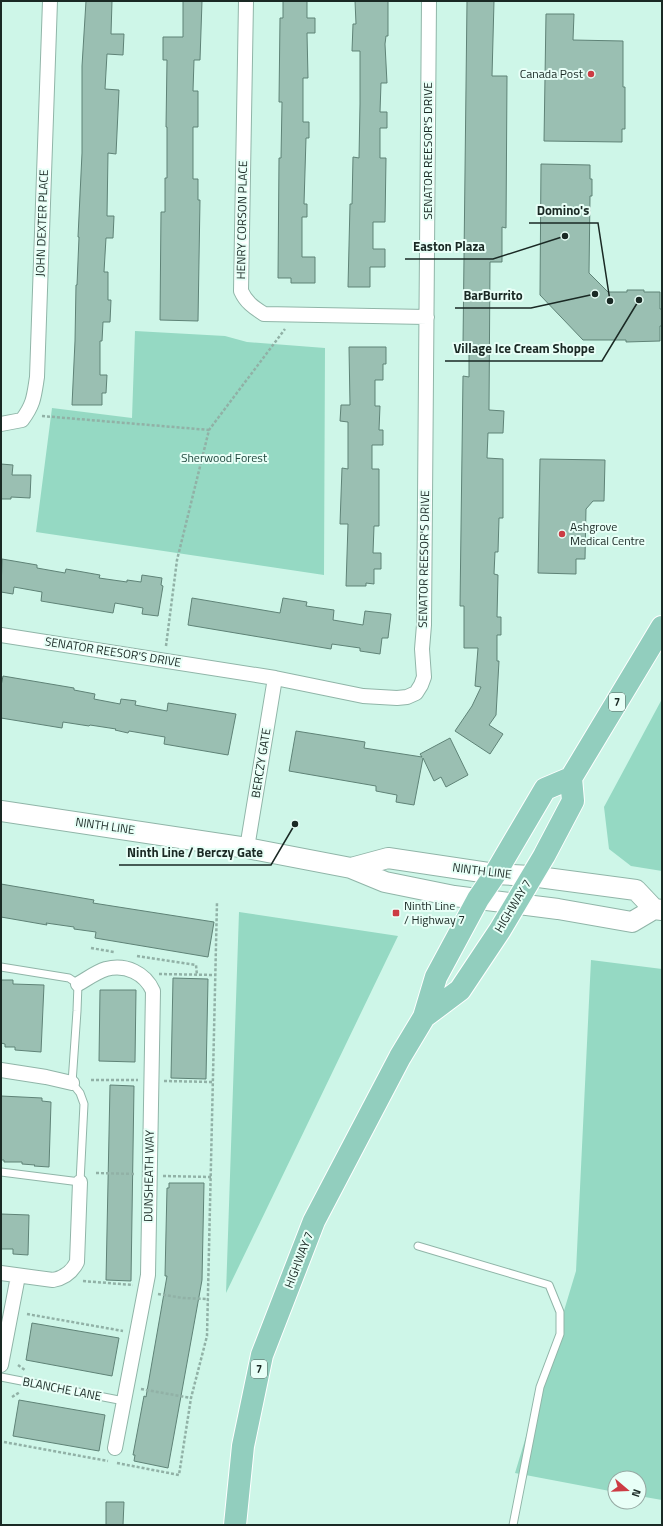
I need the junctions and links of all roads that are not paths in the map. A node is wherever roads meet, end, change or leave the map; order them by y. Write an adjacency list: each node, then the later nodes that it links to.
1 (50, 1): 5 (street, JOHN DEXTER PLACE)
2 (246, 1): 4 (street, HENRY CORSON PLACE)
3 (429, 1): 4 (street, SENATOR REESOR'S DRIVE)
4 (427, 318): 8 (street, SENATOR REESOR'S DRIVE)
5 (1, 424)
6 (662, 627): 9 (main road, 7)
7 (1, 635): 8 (street, SENATOR REESOR'S DRIVE)
8 (274, 678): 11 (street, BERCZY GATE)
9 (571, 778): 13 (main road, HIGHWAY 7 / 7); 14 (main road, HIGHWAY 7 / 7)
10 (1, 811): 11 (main road, NINTH LINE)
11 (247, 848): 12 (main road, NINTH LINE)
12 (351, 868): 13 (main road, NINTH LINE); 15 (main road, NINTH LINE)
13 (496, 874): 14 (main road, NINTH LINE); 15 (main road, HIGHWAY 7 / 7)
14 (532, 876): 16 (main road, HIGHWAY 7 / 7); 17 (main road, NINTH LINE)
15 (478, 899): 16 (main road, NINTH LINE); 20 (main road, HIGHWAY 7 / 7)
16 (516, 903): 17 (main road, NINTH LINE); 20 (main road, HIGHWAY 7 / 7)
17 (658, 910)
18 (1, 967): 19 (lane)
19 (78, 984): 22 (lane); 30 (street, DUNSHEATH WAY)
20 (424, 1017): 32 (main road, HIGHWAY 7 / 7)
21 (1, 1070): 22 (street)
22 (72, 1083): 24 (lane)
23 (1, 1172): 24 (lane)
24 (80, 1182): 27 (street)
25 (418, 1246): 33 (lane)
26 (1, 1273): 27 (street)
27 (18, 1276): 28 (street)
28 (1, 1365)
29 (1, 1377): 30 (lane, BLANCHE LANE)
30 (124, 1401): 31 (street, DUNSHEATH WAY)
31 (109, 1451)
32 (235, 1525)
33 (514, 1525)

